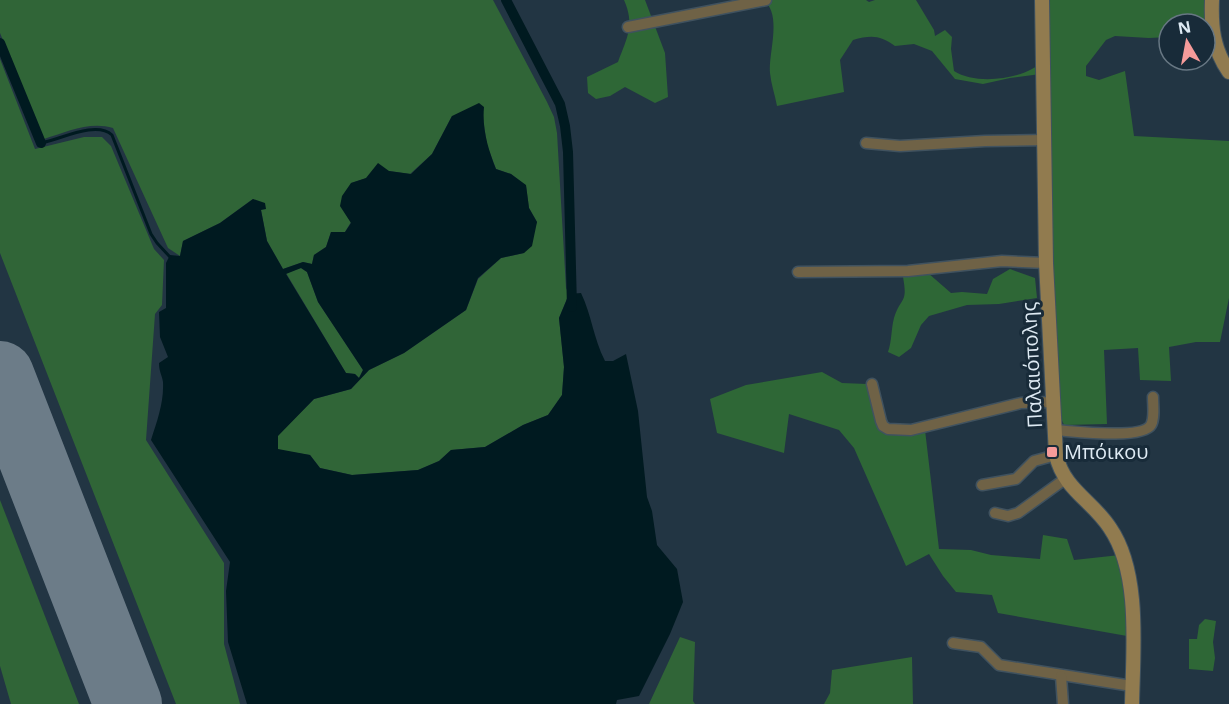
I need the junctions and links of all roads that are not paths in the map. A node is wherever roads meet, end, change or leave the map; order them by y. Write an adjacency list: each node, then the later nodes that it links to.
1 (766, 0): 4 (street)
2 (1042, 0): 6 (main road, Παλαιόπολης)
3 (1212, 0): 5 (main road)
4 (628, 27)
5 (1229, 72)
6 (1045, 140): 7 (street); 8 (main road, Παλαιόπολης)
7 (866, 143)
8 (1046, 263): 9 (street); 12 (main road, Παλαιόπολης)
9 (798, 272)
10 (872, 384): 12 (street)
11 (1153, 397): 13 (street)
12 (1053, 402): 13 (main road, Παλαιόπολης)
13 (1054, 430): 14 (main road, Παλαιόπολης)
14 (1056, 455): 15 (main road, Παλαιόπολης); 16 (street)
15 (1065, 479): 17 (street); 20 (main road, Παλαιόπολης)
16 (982, 485)
17 (995, 513)
18 (953, 643): 19 (street)
19 (1061, 676): 20 (street); 21 (street)
20 (1131, 686): 22 (main road, Παλαιόπολης)
21 (1063, 704)
22 (1132, 704)

